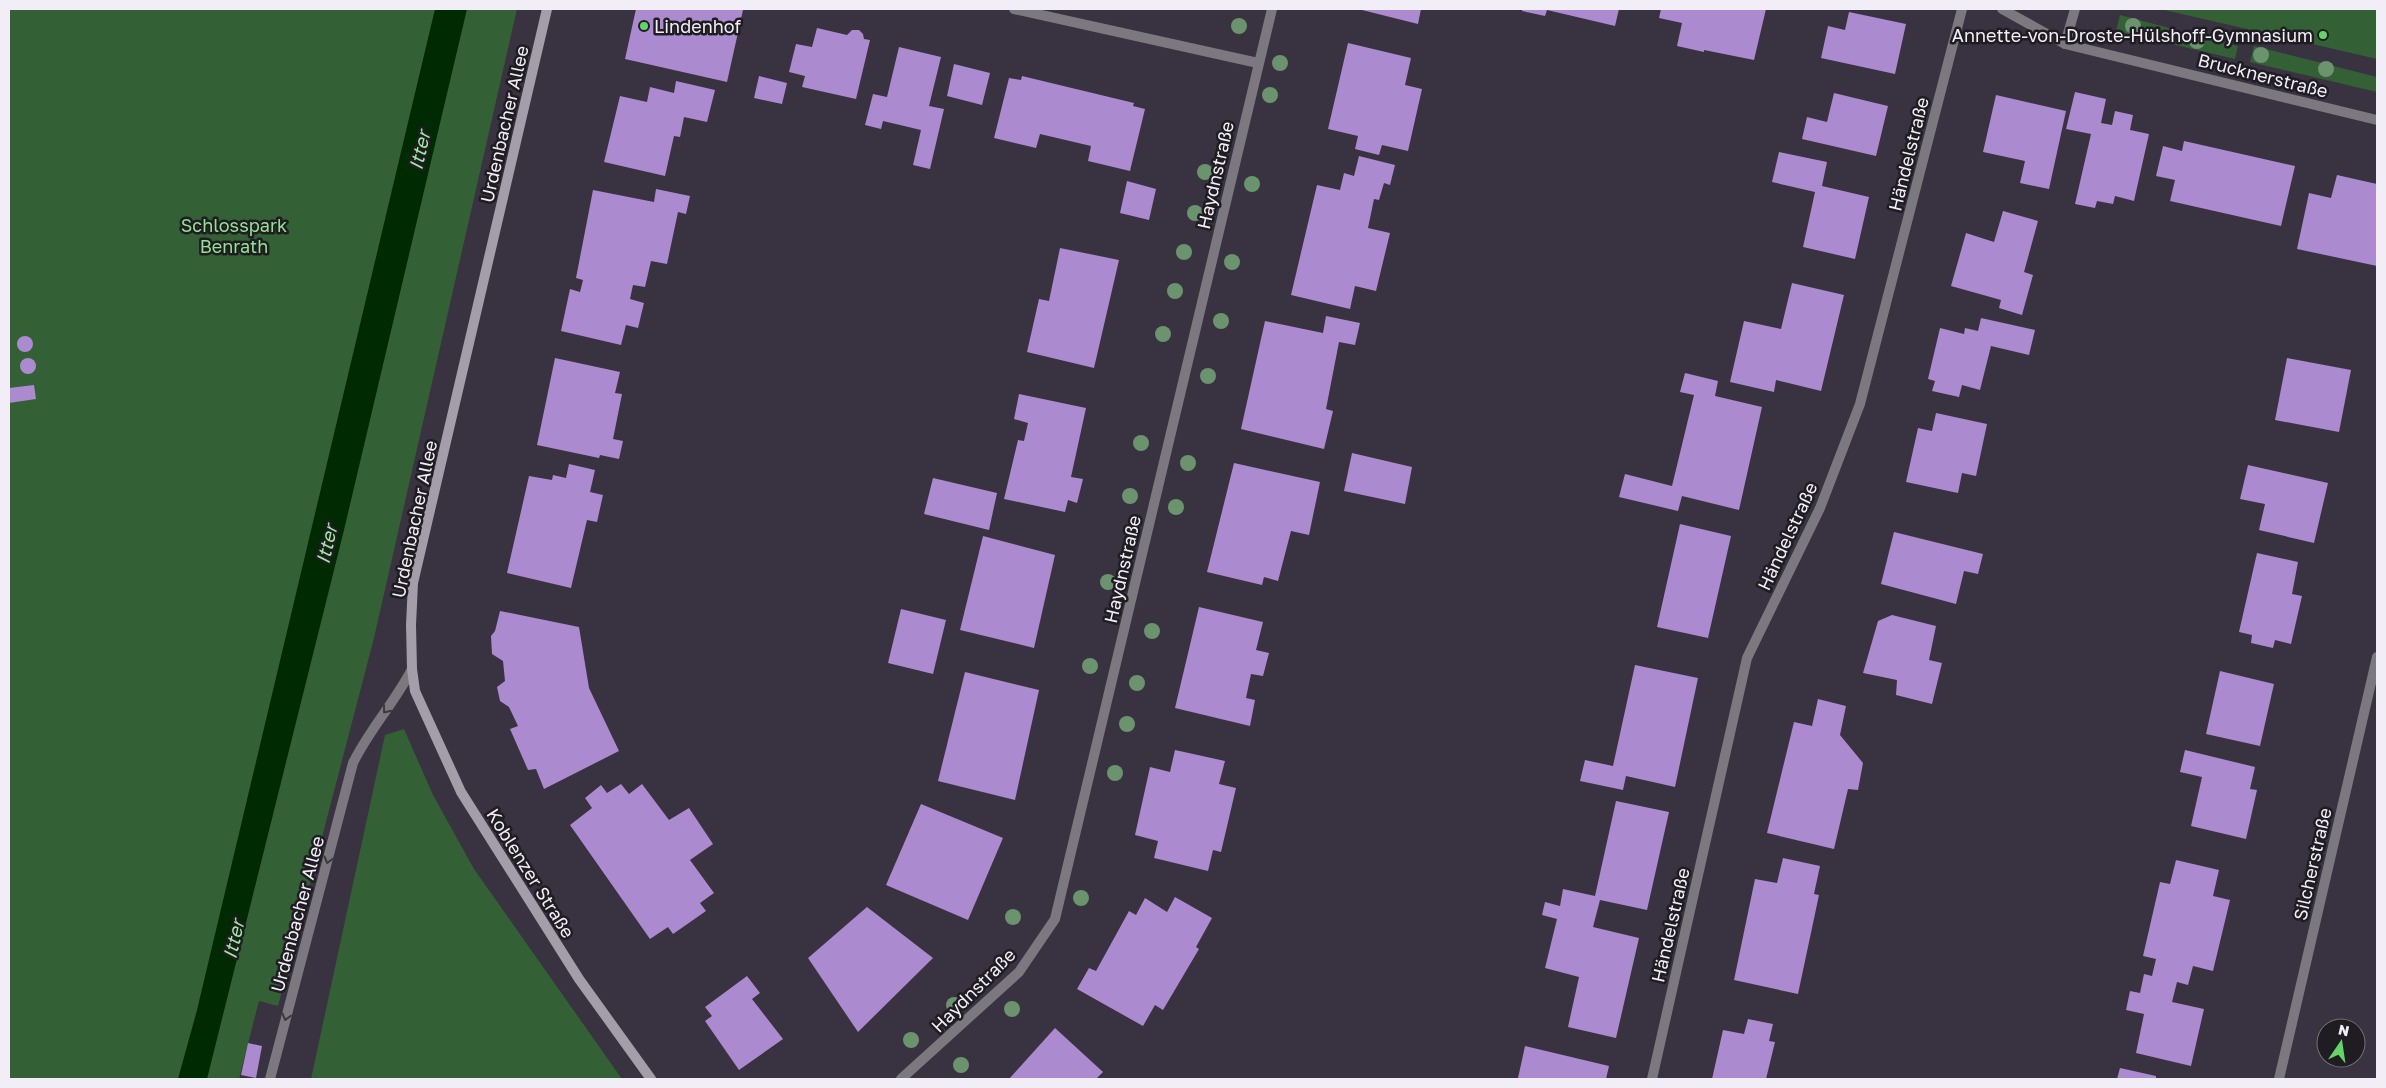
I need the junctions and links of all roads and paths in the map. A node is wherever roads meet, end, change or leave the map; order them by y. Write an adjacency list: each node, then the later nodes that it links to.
1 (547, 9): 11 (main road, Urdenbacher Allee)
2 (1014, 9): 8 (street)
3 (1272, 9): 8 (street, Haydnstraße)
4 (1962, 9): 15 (street, Händelstraße)
5 (2002, 9): 7 (street, Brucknerstraße)
6 (2075, 9): 7 (street)
7 (2066, 44): 9 (street, Brucknerstraße)
8 (1258, 62): 14 (street, Haydnstraße)
9 (2377, 120)
10 (2377, 657): 16 (street, Silcherstraße)
11 (412, 669): 12 (street, Urdenbacher Allee, one-way to 12); 13 (main road, Koblenzer Straße)
12 (270, 1079)
13 (651, 1079)
14 (901, 1079)
15 (1652, 1079)
16 (2279, 1079)

